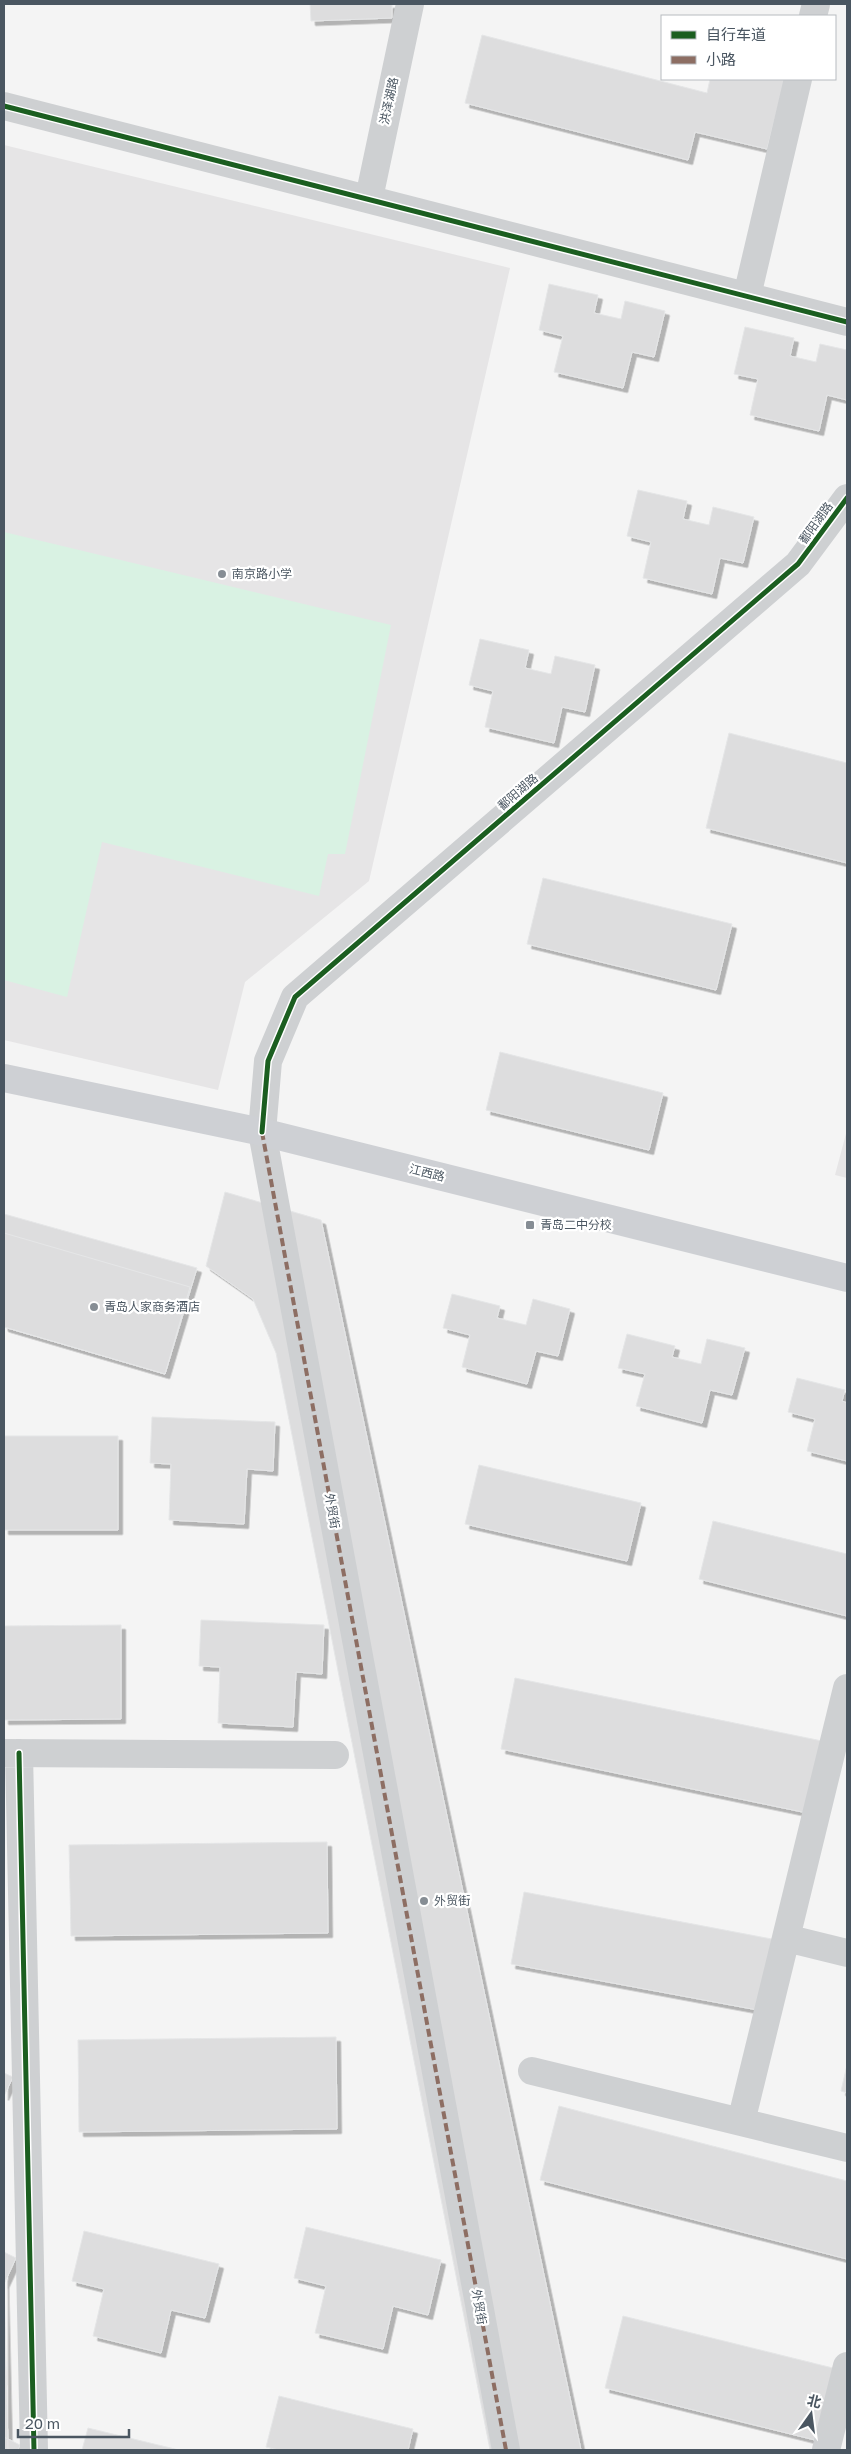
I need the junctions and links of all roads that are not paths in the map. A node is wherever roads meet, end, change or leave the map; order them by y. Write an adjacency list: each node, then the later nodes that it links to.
1 (410, 4): 4 (street, 洪泽湖路)
2 (798, 80): 5 (street)
3 (4, 106): 4 (street)
4 (369, 198): 5 (street)
5 (747, 296): 6 (street)
6 (847, 322)
7 (847, 498): 9 (street, 鄱阳湖路)
8 (4, 1078): 9 (main road, 江西路)
9 (262, 1132): 10 (main road, 江西路); 21 (street, 外贸街)
10 (847, 1278)
11 (847, 1688): 14 (street)
12 (11, 1753): 13 (street); 20 (street)
13 (335, 1755)
14 (786, 1938): 15 (street); 17 (street)
15 (847, 1953)
16 (532, 2070): 17 (street)
17 (741, 2122): 18 (street)
18 (847, 2148)
19 (847, 2366): 22 (street)
20 (34, 2450)
21 (506, 2450)
22 (826, 2450)

